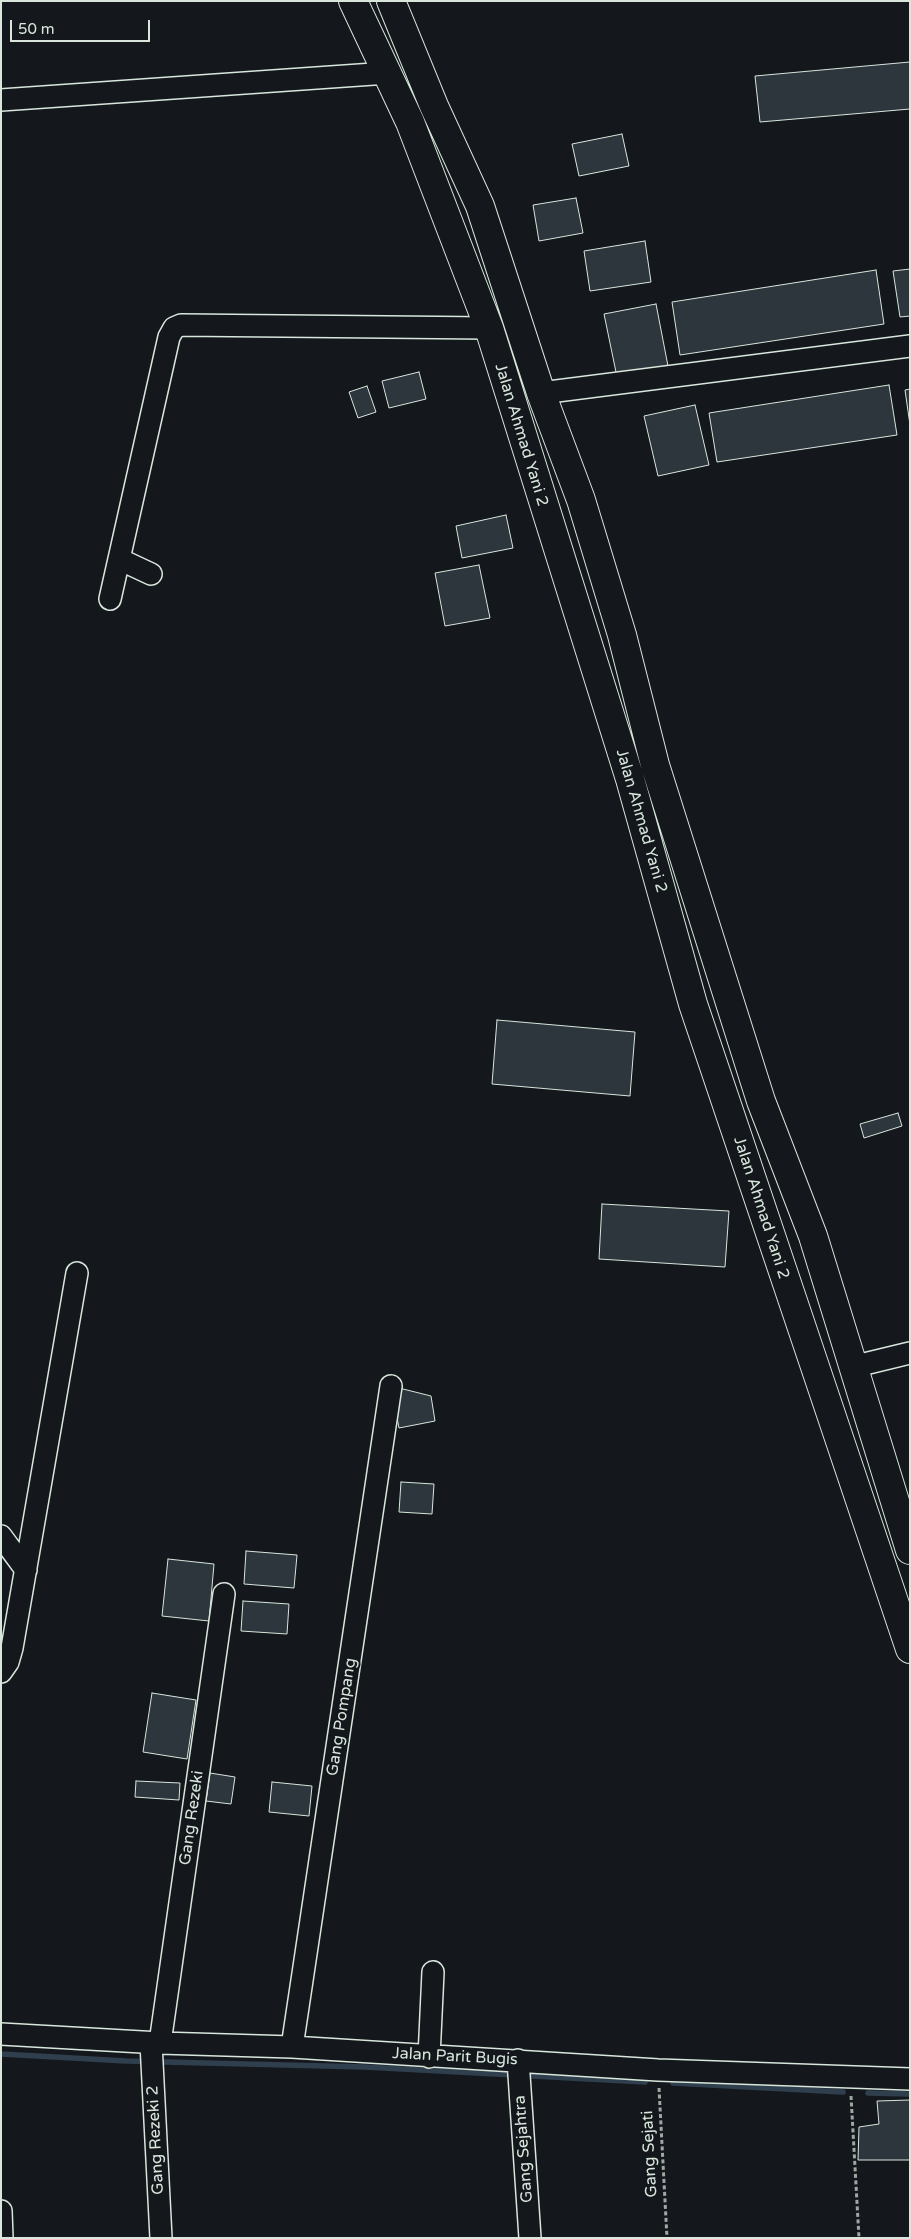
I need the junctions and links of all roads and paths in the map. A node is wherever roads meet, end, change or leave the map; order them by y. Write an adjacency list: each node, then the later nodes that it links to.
1 (354, 1): 3 (highway, Jalan Ahmad Yani 2)
2 (391, 1): 7 (highway, Jalan Ahmad Yani 2)
3 (388, 73): 4 (street); 5 (highway, Jalan Ahmad Yani 2)
4 (1, 100)
5 (489, 328): 8 (street); 19 (highway, Jalan Ahmad Yani 2)
6 (910, 346): 7 (street)
7 (541, 393): 13 (highway, Jalan Ahmad Yani 2)
8 (119, 559): 9 (street); 10 (street)
9 (151, 574)
10 (110, 599)
11 (77, 1273): 17 (street)
12 (910, 1353): 13 (street)
13 (852, 1367): 16 (highway, Jalan Ahmad Yani 2)
14 (391, 1386): 24 (street, Gang Pompang)
15 (1, 1536): 17 (street)
16 (910, 1550)
17 (26, 1570): 20 (street)
18 (224, 1594): 23 (street, Gang Rezeki)
19 (910, 1649)
20 (1, 1672)
21 (433, 1972): 25 (street)
22 (1, 2034): 23 (street, Jalan Parit Bugis)
23 (155, 2043): 24 (street, Jalan Parit Bugis); 32 (street, Gang Rezeki 2)
24 (292, 2047): 25 (street, Jalan Parit Bugis)
25 (429, 2057): 26 (street, Jalan Parit Bugis)
26 (518, 2060): 27 (street, Jalan Parit Bugis); 33 (street, Gang Sejahtra)
27 (658, 2070): 28 (street, Jalan Parit Bugis); 34 (path, Gang Sejati)
28 (850, 2078): 29 (street, Jalan Parit Bugis); 35 (path)
29 (910, 2079)
30 (1, 2212): 31 (street)
31 (2, 2238)
32 (161, 2238)
33 (530, 2238)
34 (667, 2238)
35 (859, 2238)

